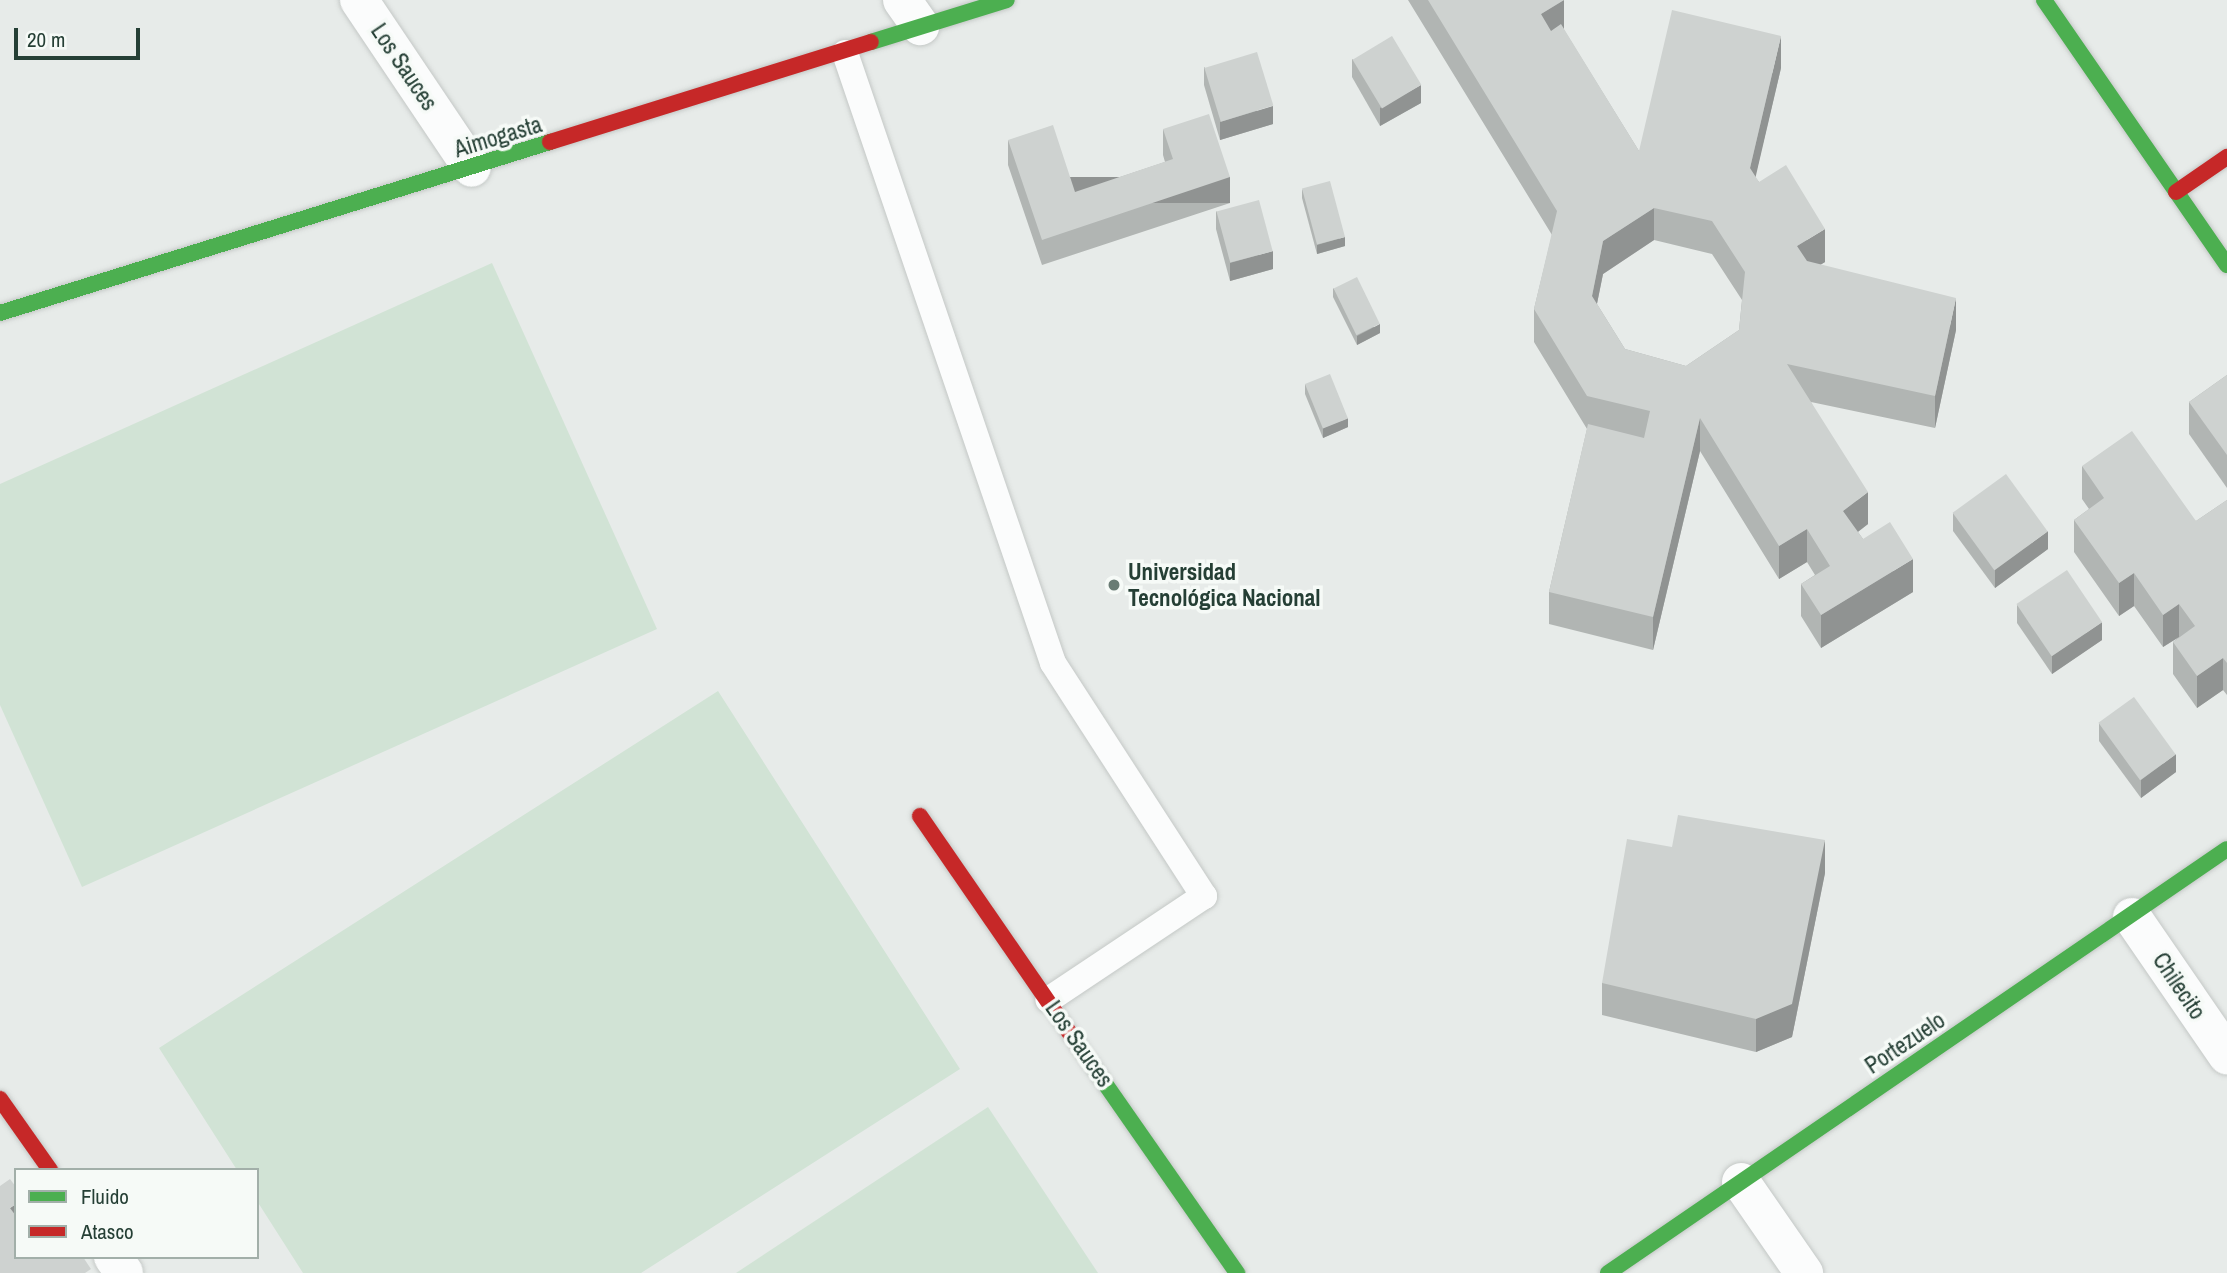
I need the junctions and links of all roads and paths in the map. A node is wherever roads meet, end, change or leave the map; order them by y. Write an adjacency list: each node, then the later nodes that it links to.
1 (359, 0): 7 (street, Los Sauces)
2 (1007, 0): 4 (street, Aimogasta)
3 (2044, 0): 8 (street)
4 (911, 13): 5 (street, Aimogasta)
5 (845, 53): 7 (street, Aimogasta); 14 (lane)
6 (2227, 157): 8 (street)
7 (472, 168): 10 (street, Aimogasta)
8 (2176, 192): 9 (street)
9 (2227, 265)
10 (0, 313)
11 (920, 816): 14 (street, Los Sauces)
12 (2227, 849): 13 (street, Portezuelo)
13 (2132, 917): 15 (street, Chilecito); 18 (street, Portezuelo)
14 (1048, 1000): 19 (street, Los Sauces)
15 (2227, 1055)
16 (0, 1099): 17 (street)
17 (49, 1168)
18 (1741, 1182): 20 (street, Portezuelo); 21 (street)
19 (1237, 1273)
20 (1608, 1273)
21 (1804, 1273)

